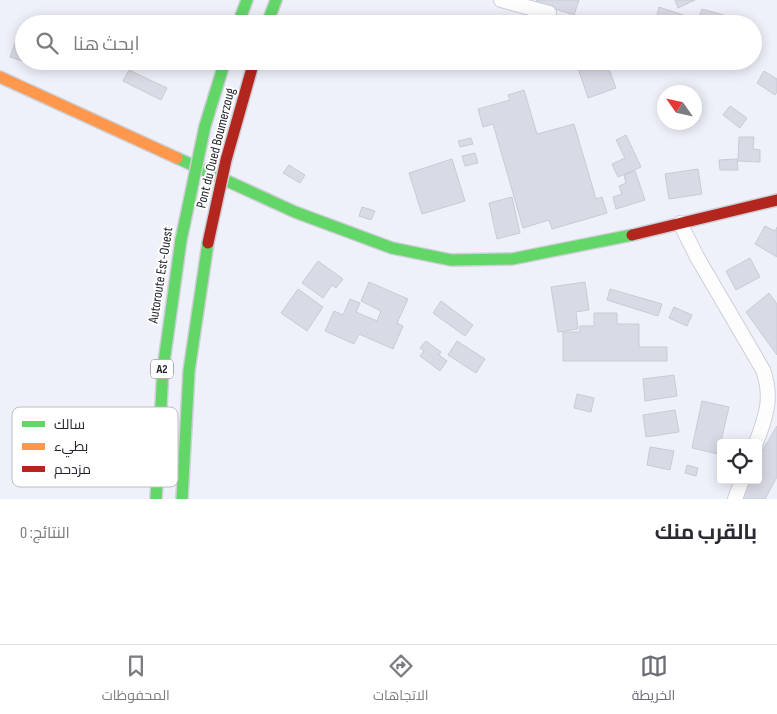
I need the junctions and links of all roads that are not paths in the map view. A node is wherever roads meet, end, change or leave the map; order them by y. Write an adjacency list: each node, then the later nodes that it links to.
1 (247, 0): 5 (main road)
2 (276, 0): 6 (main road)
3 (501, 0): 4 (street)
4 (549, 13)
5 (241, 15)
6 (270, 15)
7 (222, 70): 12 (main road, Autoroute Est-Ouest / A2, bridge)
8 (251, 70): 15 (main road, Pont du Oued Boumerzoug / A2, bridge)
9 (0, 77): 11 (main road)
10 (777, 200): 11 (main road)
11 (680, 223): 13 (street)
12 (159, 407)
13 (758, 439)
14 (741, 484): 16 (street)
15 (182, 499)
16 (735, 499)

